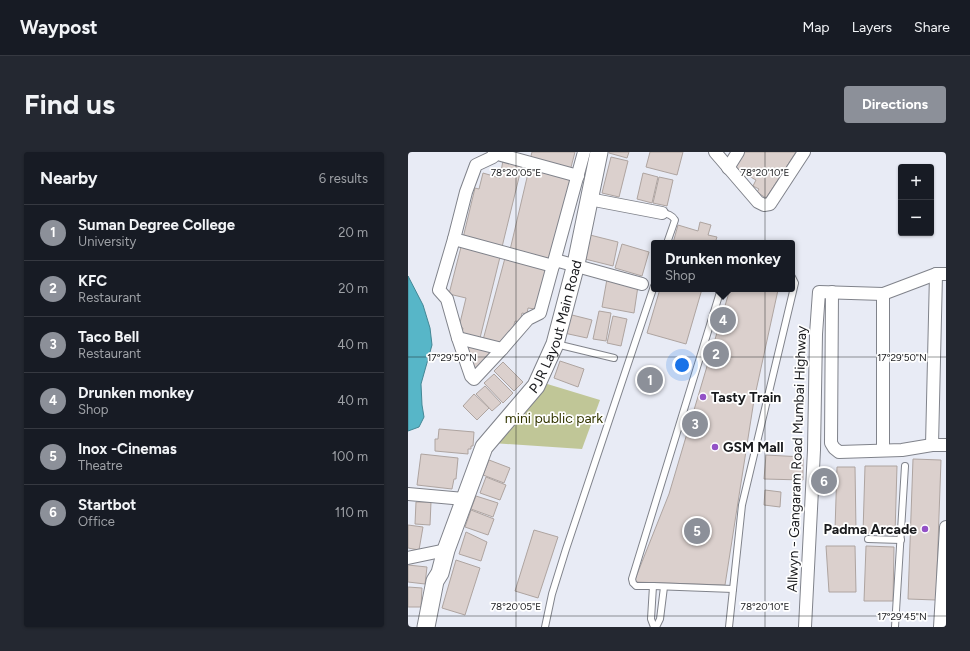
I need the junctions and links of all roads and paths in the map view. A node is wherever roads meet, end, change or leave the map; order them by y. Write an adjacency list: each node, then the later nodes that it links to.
1 (584, 152): 8 (street)
2 (599, 152): 9 (street, PJR Layout Main Road)
3 (715, 152): 7 (street)
4 (738, 152): 7 (street)
5 (804, 152): 7 (street)
6 (494, 153): 8 (street); 11 (street)
7 (728, 168)
8 (578, 176): 13 (street)
9 (589, 199): 10 (street); 14 (street, PJR Layout Main Road)
10 (662, 213): 12 (lane)
11 (454, 238): 13 (street); 21 (street)
12 (668, 240)
13 (553, 266): 14 (street); 23 (street)
14 (574, 271): 16 (street); 22 (street, PJR Layout Main Road)
15 (941, 274): 20 (street); 25 (street)
16 (648, 285): 42 (lane)
17 (720, 292): 37 (lane)
18 (792, 292): 39 (lane)
19 (832, 292): 20 (street); 27 (street); 45 (street, Allwyn - Gangaram Road Mumbai Highway)
20 (883, 294): 27 (street)
21 (458, 338): 23 (street); 23 (street)
22 (555, 344): 24 (lane); 30 (street, PJR Layout Main Road)
23 (502, 349)
24 (614, 358)
25 (932, 445): 26 (street); 27 (street)
26 (946, 445)
27 (883, 450)
28 (905, 466): 33 (lane)
29 (408, 494): 30 (street)
30 (464, 499): 34 (street, PJR Layout Main Road)
31 (946, 528): 47 (street)
32 (868, 539): 33 (lane)
33 (901, 540): 46 (lane)
34 (446, 550): 35 (street); 36 (street, PJR Layout Main Road)
35 (408, 558)
36 (440, 573): 40 (street, PJR Layout Main Road); 41 (street, PJR Layout Main Road)
37 (653, 586): 38 (lane); 43 (lane)
38 (664, 587): 39 (lane); 43 (lane)
39 (733, 589): 44 (lane)
40 (426, 627)
41 (436, 627)
42 (545, 627)
43 (655, 627)
44 (729, 627)
45 (805, 627)
46 (896, 627)
47 (940, 627)

